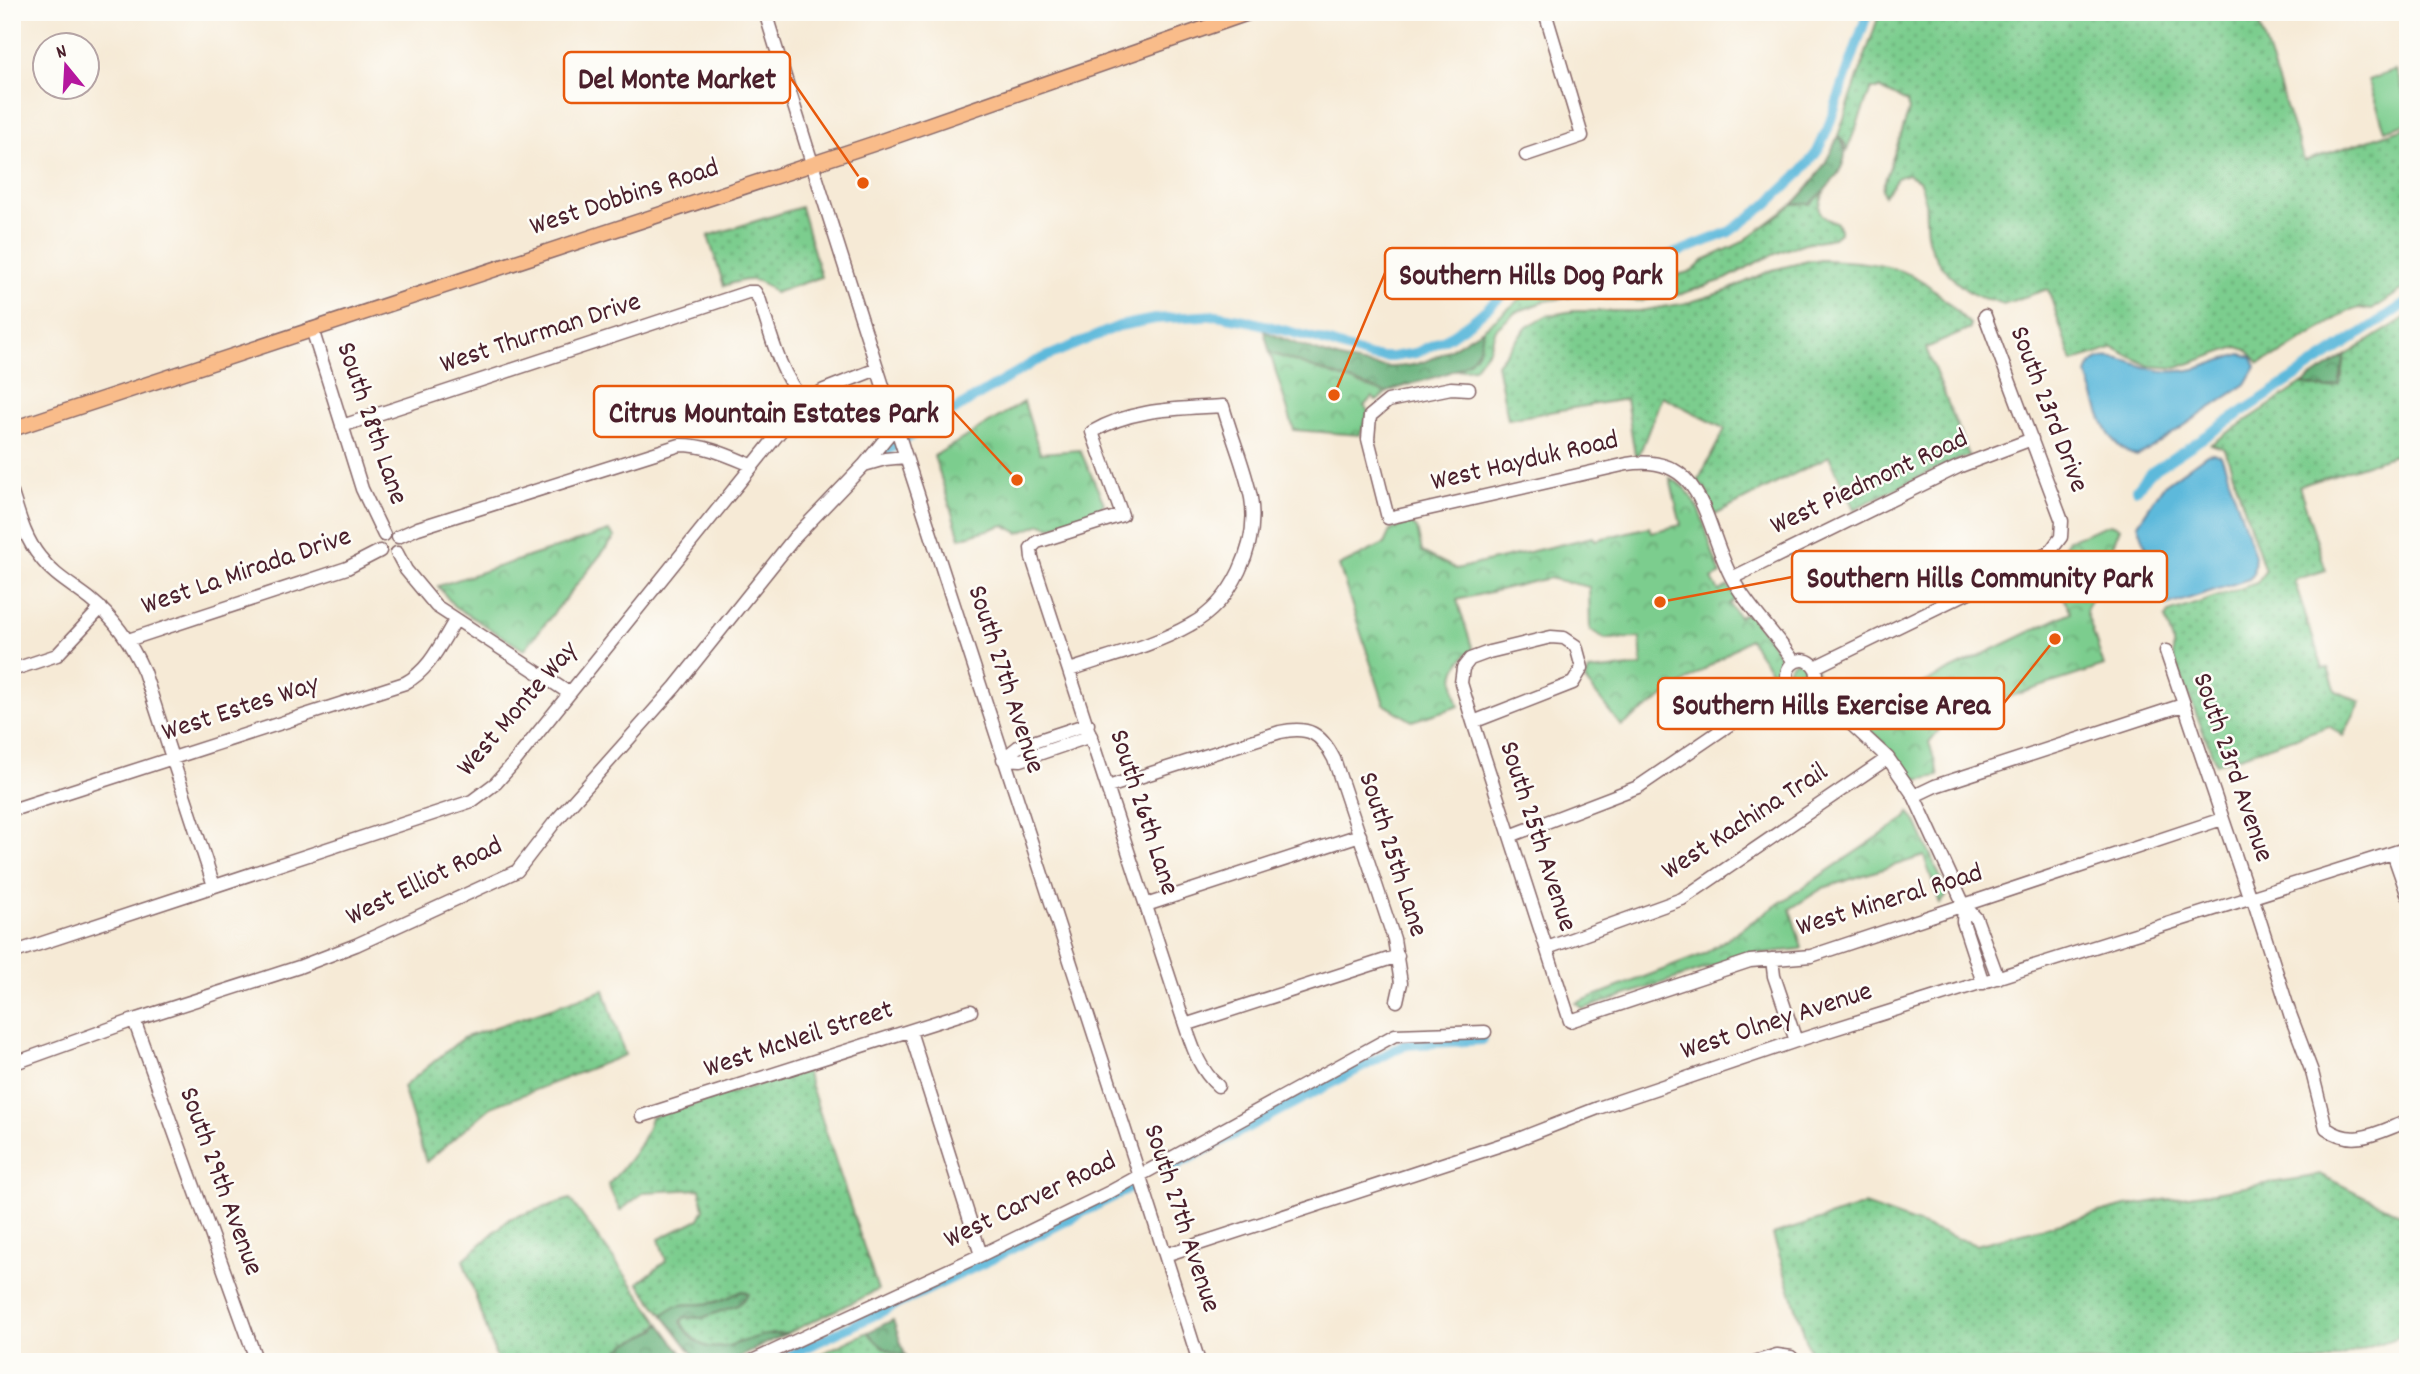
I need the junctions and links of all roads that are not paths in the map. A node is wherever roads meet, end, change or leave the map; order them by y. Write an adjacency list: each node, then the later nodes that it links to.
1 (765, 12): 5 (street, South 27th Avenue)
2 (1251, 12): 5 (main road, West Dobbins Road)
3 (1545, 12): 4 (street)
4 (1526, 155)
5 (812, 163): 7 (main road, West Dobbins Road); 8 (street, South 27th Avenue)
6 (1985, 316): 14 (street, South 23rd Drive)
7 (312, 329): 11 (street, South 28th Lane); 12 (main road, West Dobbins Road)
8 (877, 369): 10 (street, West Monte Way); 13 (street, South 27th Avenue)
9 (1469, 389): 24 (street, West Hayduk Road)
10 (804, 402): 11 (street, West Thurman Drive); 17 (street, West Monte Way)
11 (342, 426): 20 (street, South 28th Lane)
12 (12, 429)
13 (897, 431): 15 (street, South 27th Avenue); 16 (street, West Elliot Road)
14 (2032, 439): 24 (street, West Piedmont Road); 30 (street, South 23rd Drive)
15 (904, 452): 16 (street); 41 (street, South 27th Avenue)
16 (864, 465): 65 (street, West Elliot Road)
17 (751, 466): 21 (street); 35 (street, West Monte Way)
18 (12, 493): 19 (street)
19 (17, 526): 25 (street)
20 (384, 535): 21 (street); 22 (street)
21 (398, 537): 23 (street)
22 (380, 551): 23 (street); 27 (street, West La Mirada Drive)
23 (397, 553): 26 (street)
24 (1732, 578): 29 (street)
25 (100, 608): 27 (street); 31 (street, West La Mirada Drive)
26 (456, 619): 35 (street); 39 (street, West Estes Way)
27 (128, 640): 39 (street)
28 (2166, 651): 36 (street, South 23rd Avenue)
29 (1794, 662): 30 (street); 33 (street)
30 (1815, 667): 34 (street)
31 (12, 670)
32 (1070, 670): 32 (street, South 26th Lane); 38 (street, South 26th Lane)
33 (1789, 684): 34 (street); 47 (street)
34 (1811, 687): 40 (street)
35 (569, 694): 50 (street, West Monte Way)
36 (2183, 705): 43 (street); 45 (street, South 23rd Avenue)
37 (1473, 722): 37 (street, South 25th Avenue); 47 (street, South 25th Avenue)
38 (1089, 730): 41 (street); 42 (street, South 26th Lane)
39 (172, 758): 44 (street, West Estes Way); 50 (street)
40 (1888, 758): 43 (street); 57 (street, West Kachina Trail)
41 (1003, 759): 75 (street, South 27th Avenue)
42 (1108, 787): 46 (street, South 25th Lane); 53 (street, South 26th Lane)
43 (1914, 796): 54 (street)
44 (12, 810)
45 (2222, 819): 52 (street, South 23rd Avenue); 54 (street, West Mineral Road)
46 (1360, 835): 53 (street); 59 (street, South 25th Lane)
47 (1510, 836): 57 (street, South 25th Avenue)
48 (2408, 848): 49 (street, West Olney Avenue)
49 (2393, 853): 51 (street); 52 (street, West Olney Avenue)
50 (214, 886): 58 (street, West Monte Way)
51 (2408, 897)
52 (2252, 899): 61 (street, West Olney Avenue); 74 (street, South 23rd Avenue)
53 (1146, 905): 67 (street, South 26th Lane)
54 (1965, 905): 55 (street); 56 (street); 60 (street, West Mineral Road)
55 (1983, 937): 56 (street); 61 (street)
56 (1970, 941): 62 (street)
57 (1547, 948): 66 (street, South 25th Avenue)
58 (12, 953)
59 (1398, 956): 63 (street, South 25th Lane); 67 (street)
60 (1772, 959): 66 (street, West Mineral Road); 70 (street)
61 (1998, 978): 62 (street, West Olney Avenue)
62 (1983, 982): 70 (street, West Olney Avenue)
63 (1397, 1001)
64 (971, 1011): 68 (street, West McNeil Street)
65 (134, 1020): 71 (street, West Elliot Road); 79 (street, South 29th Avenue)
66 (1570, 1020)
67 (1185, 1025): 72 (street, South 26th Lane)
68 (910, 1031): 73 (street, West McNeil Street); 76 (street)
69 (1485, 1032): 75 (street, West Carver Road)
70 (1796, 1041): 77 (street, West Olney Avenue)
71 (12, 1064)
72 (1218, 1086)
73 (642, 1116)
74 (2408, 1121)
75 (1140, 1175): 76 (street, West Carver Road); 77 (street, South 27th Avenue)
76 (981, 1255): 80 (street, West Carver Road)
77 (1166, 1255): 81 (street, South 27th Avenue)
78 (1793, 1359): 82 (street)
79 (257, 1362)
80 (750, 1362)
81 (1199, 1362)
82 (1755, 1362)

